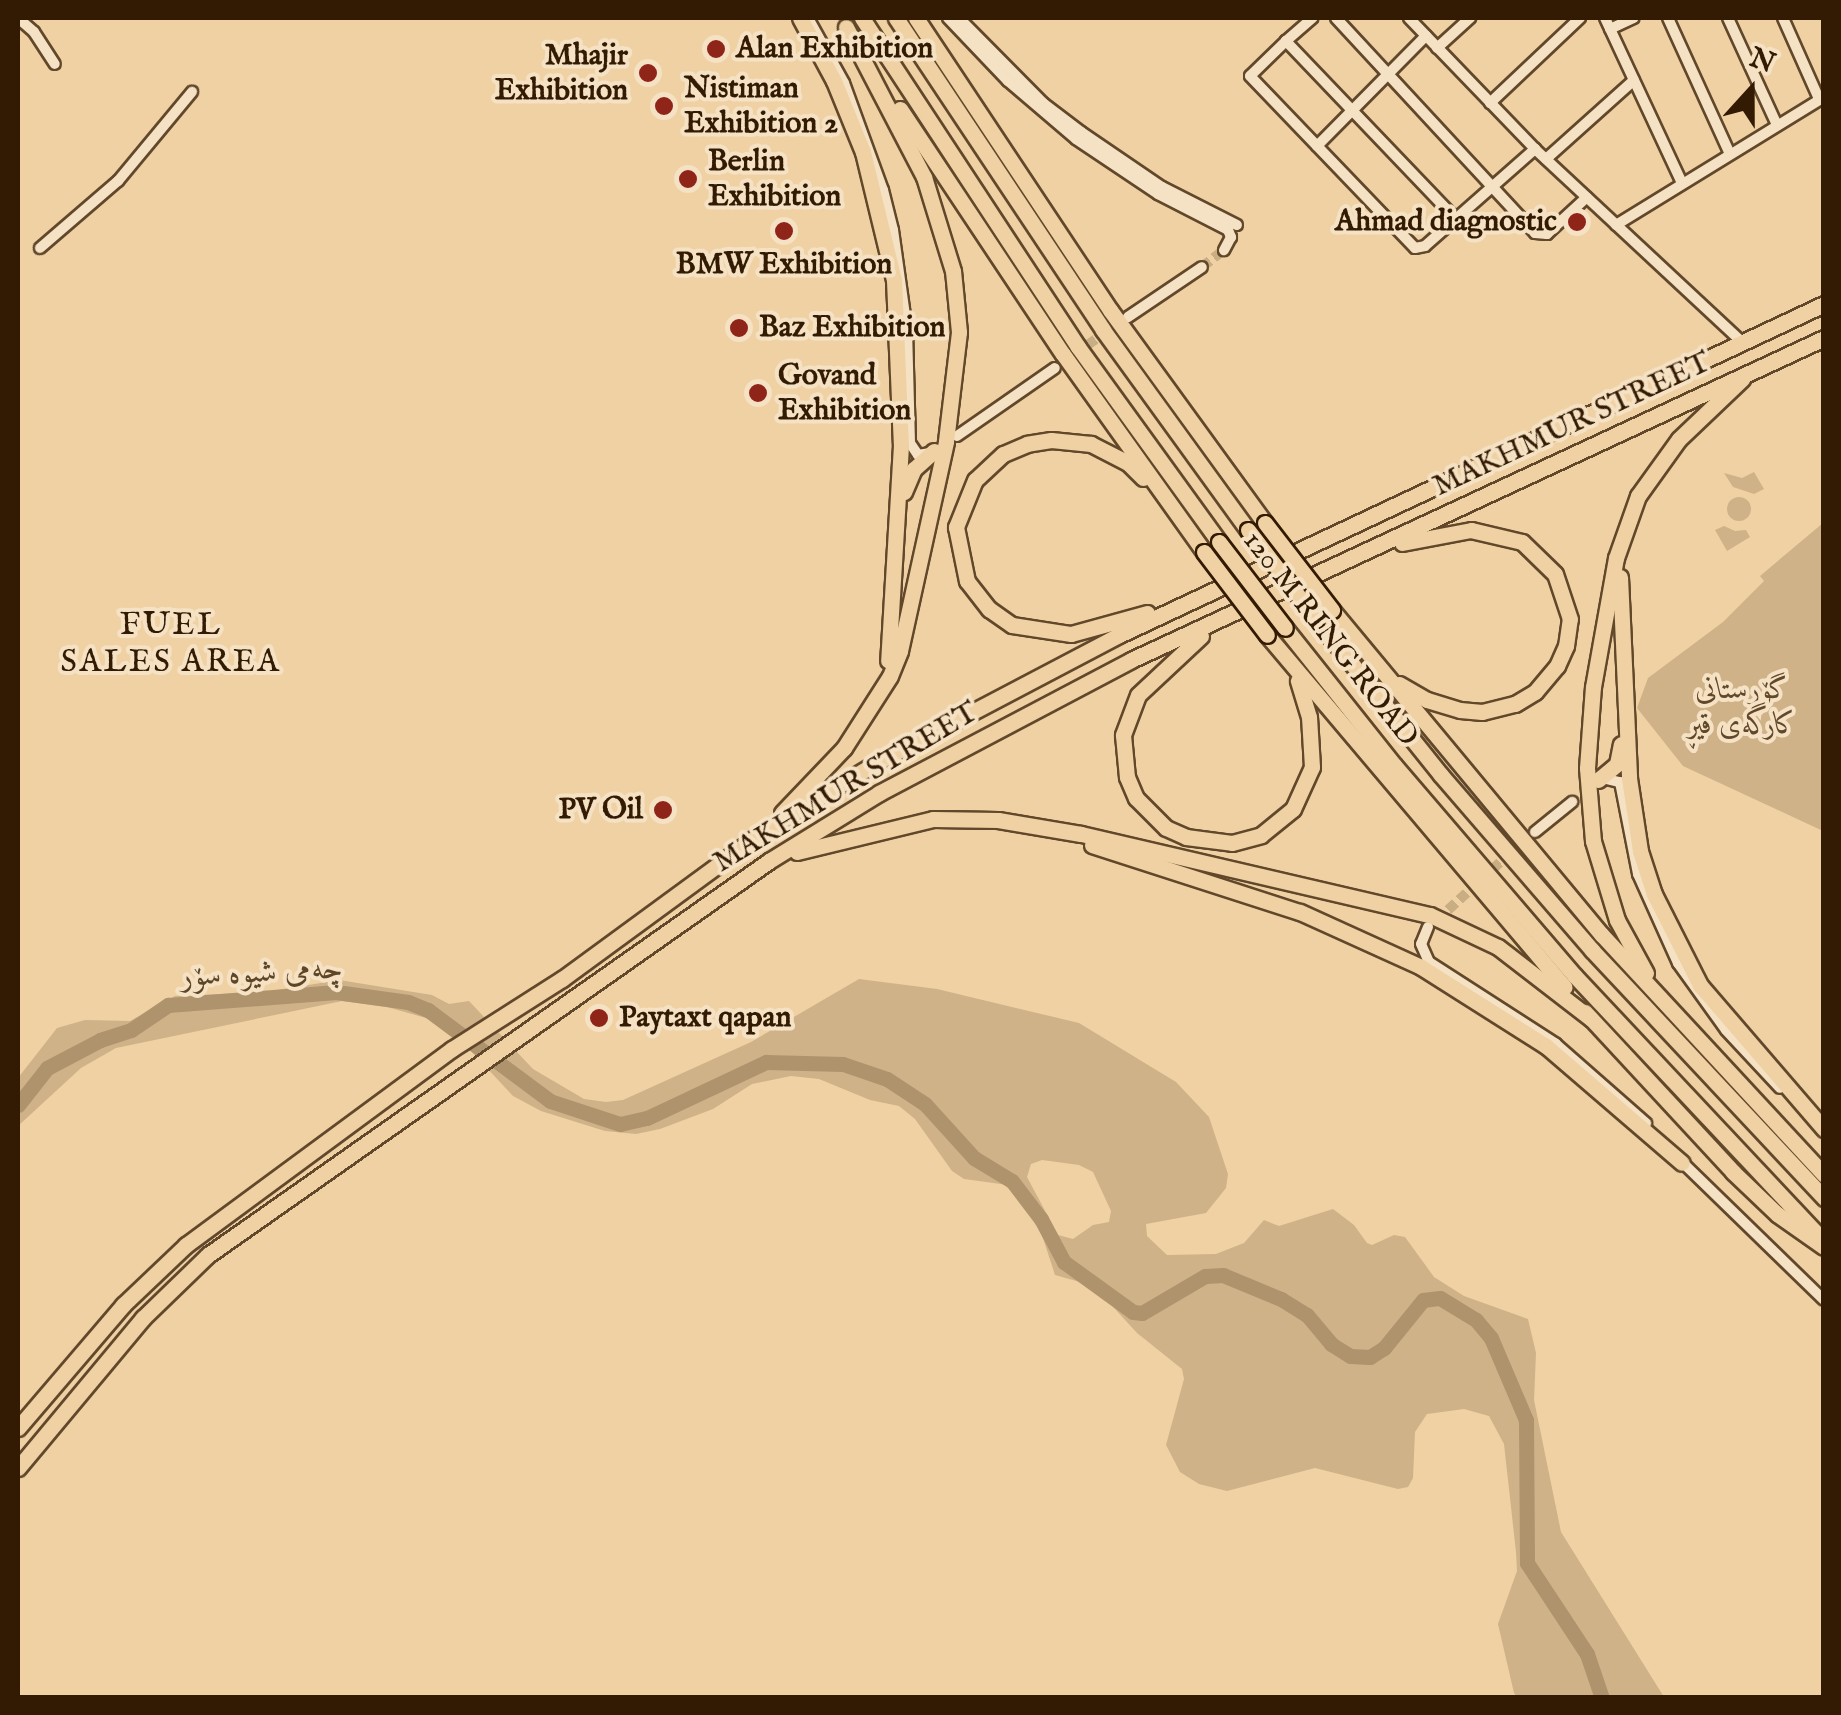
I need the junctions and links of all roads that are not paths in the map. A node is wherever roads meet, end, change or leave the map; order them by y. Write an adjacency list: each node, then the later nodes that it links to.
1 (18, 18): 23 (street)
2 (800, 18): 53 (highway)
3 (808, 18): 51 (street)
4 (862, 18): 77 (highway, 120 M RING ROAD, bridge)
5 (896, 18): 76 (highway, 120 M RING ROAD, bridge)
6 (916, 18): 61 (highway, bridge)
7 (948, 18): 42 (street)
8 (959, 18): 39 (street)
9 (1312, 18): 21 (street)
10 (1336, 18): 24 (street)
11 (1409, 18): 20 (street)
12 (1470, 18): 22 (street)
13 (1580, 18): 28 (street)
14 (1634, 18): 19 (street)
15 (1668, 18): 33 (street)
16 (1728, 18): 30 (street)
17 (1783, 18): 27 (street)
18 (843, 22): 52 (highway); 62 (highway)
19 (1607, 23): 25 (street)
20 (1426, 36): 22 (street); 24 (street)
21 (1286, 41): 29 (street); 31 (street)
22 (1438, 48): 28 (street)
23 (55, 64)
24 (1389, 73): 29 (street); 35 (street)
25 (1634, 80): 34 (street); 36 (street)
26 (192, 92): 41 (street)
27 (1821, 98): 30 (street)
28 (1490, 102): 32 (street)
29 (1352, 110): 31 (street); 38 (street)
30 (1777, 126): 33 (street)
31 (1317, 146): 38 (street)
32 (1536, 150): 34 (street); 35 (street)
33 (1730, 154): 36 (street)
34 (1546, 159): 37 (street)
35 (1493, 184): 37 (street); 38 (street)
36 (1682, 184): 40 (street)
37 (1587, 197): 40 (street)
38 (1455, 218)
39 (1236, 225)
40 (1616, 225): 47 (street)
41 (40, 248)
42 (1224, 250)
43 (1202, 267): 45 (street)
44 (1824, 304): 47 (highway, MAKHMUR STREET)
45 (1128, 317)
46 (1824, 338): 49 (highway, MAKHMUR STREET)
47 (1742, 342): 56 (highway, MAKHMUR STREET)
48 (1056, 368): 50 (street)
49 (1752, 370): 54 (highway); 55 (highway, MAKHMUR STREET)
50 (956, 436)
51 (934, 450): 53 (highway)
52 (1171, 503): 56 (highway); 60 (highway, bridge)
53 (897, 525): 62 (highway)
54 (1626, 528): 63 (highway); 71 (highway)
55 (1379, 548): 57 (highway, MAKHMUR STREET); 61 (highway)
56 (1185, 604): 58 (highway, MAKHMUR STREET)
57 (1216, 624): 59 (highway, MAKHMUR STREET); 60 (highway)
58 (1119, 635): 59 (highway); 67 (highway, MAKHMUR STREET)
59 (1131, 660): 69 (highway, MAKHMUR STREET)
60 (1292, 668): 72 (highway)
61 (1383, 673): 71 (highway)
62 (877, 699): 67 (highway)
63 (1623, 718): 64 (highway); 73 (highway)
64 (1600, 779): 73 (street)
65 (1572, 802): 68 (street)
66 (1046, 828): 69 (highway); 72 (highway); 74 (highway)
67 (768, 829): 79 (highway, MAKHMUR STREET)
68 (1534, 832)
69 (769, 862): 80 (highway, MAKHMUR STREET)
70 (1428, 927): 74 (street)
71 (1667, 1006): 75 (highway)
72 (1591, 1019): 77 (highway)
73 (1824, 1130)
74 (1682, 1163): 78 (street)
75 (1824, 1175)
76 (1824, 1198)
77 (1824, 1244)
78 (1824, 1300)
79 (72, 1365): 80 (highway); 81 (highway, MAKHMUR STREET)
80 (89, 1378): 82 (highway, MAKHMUR STREET)
81 (18, 1428)
82 (18, 1468)

